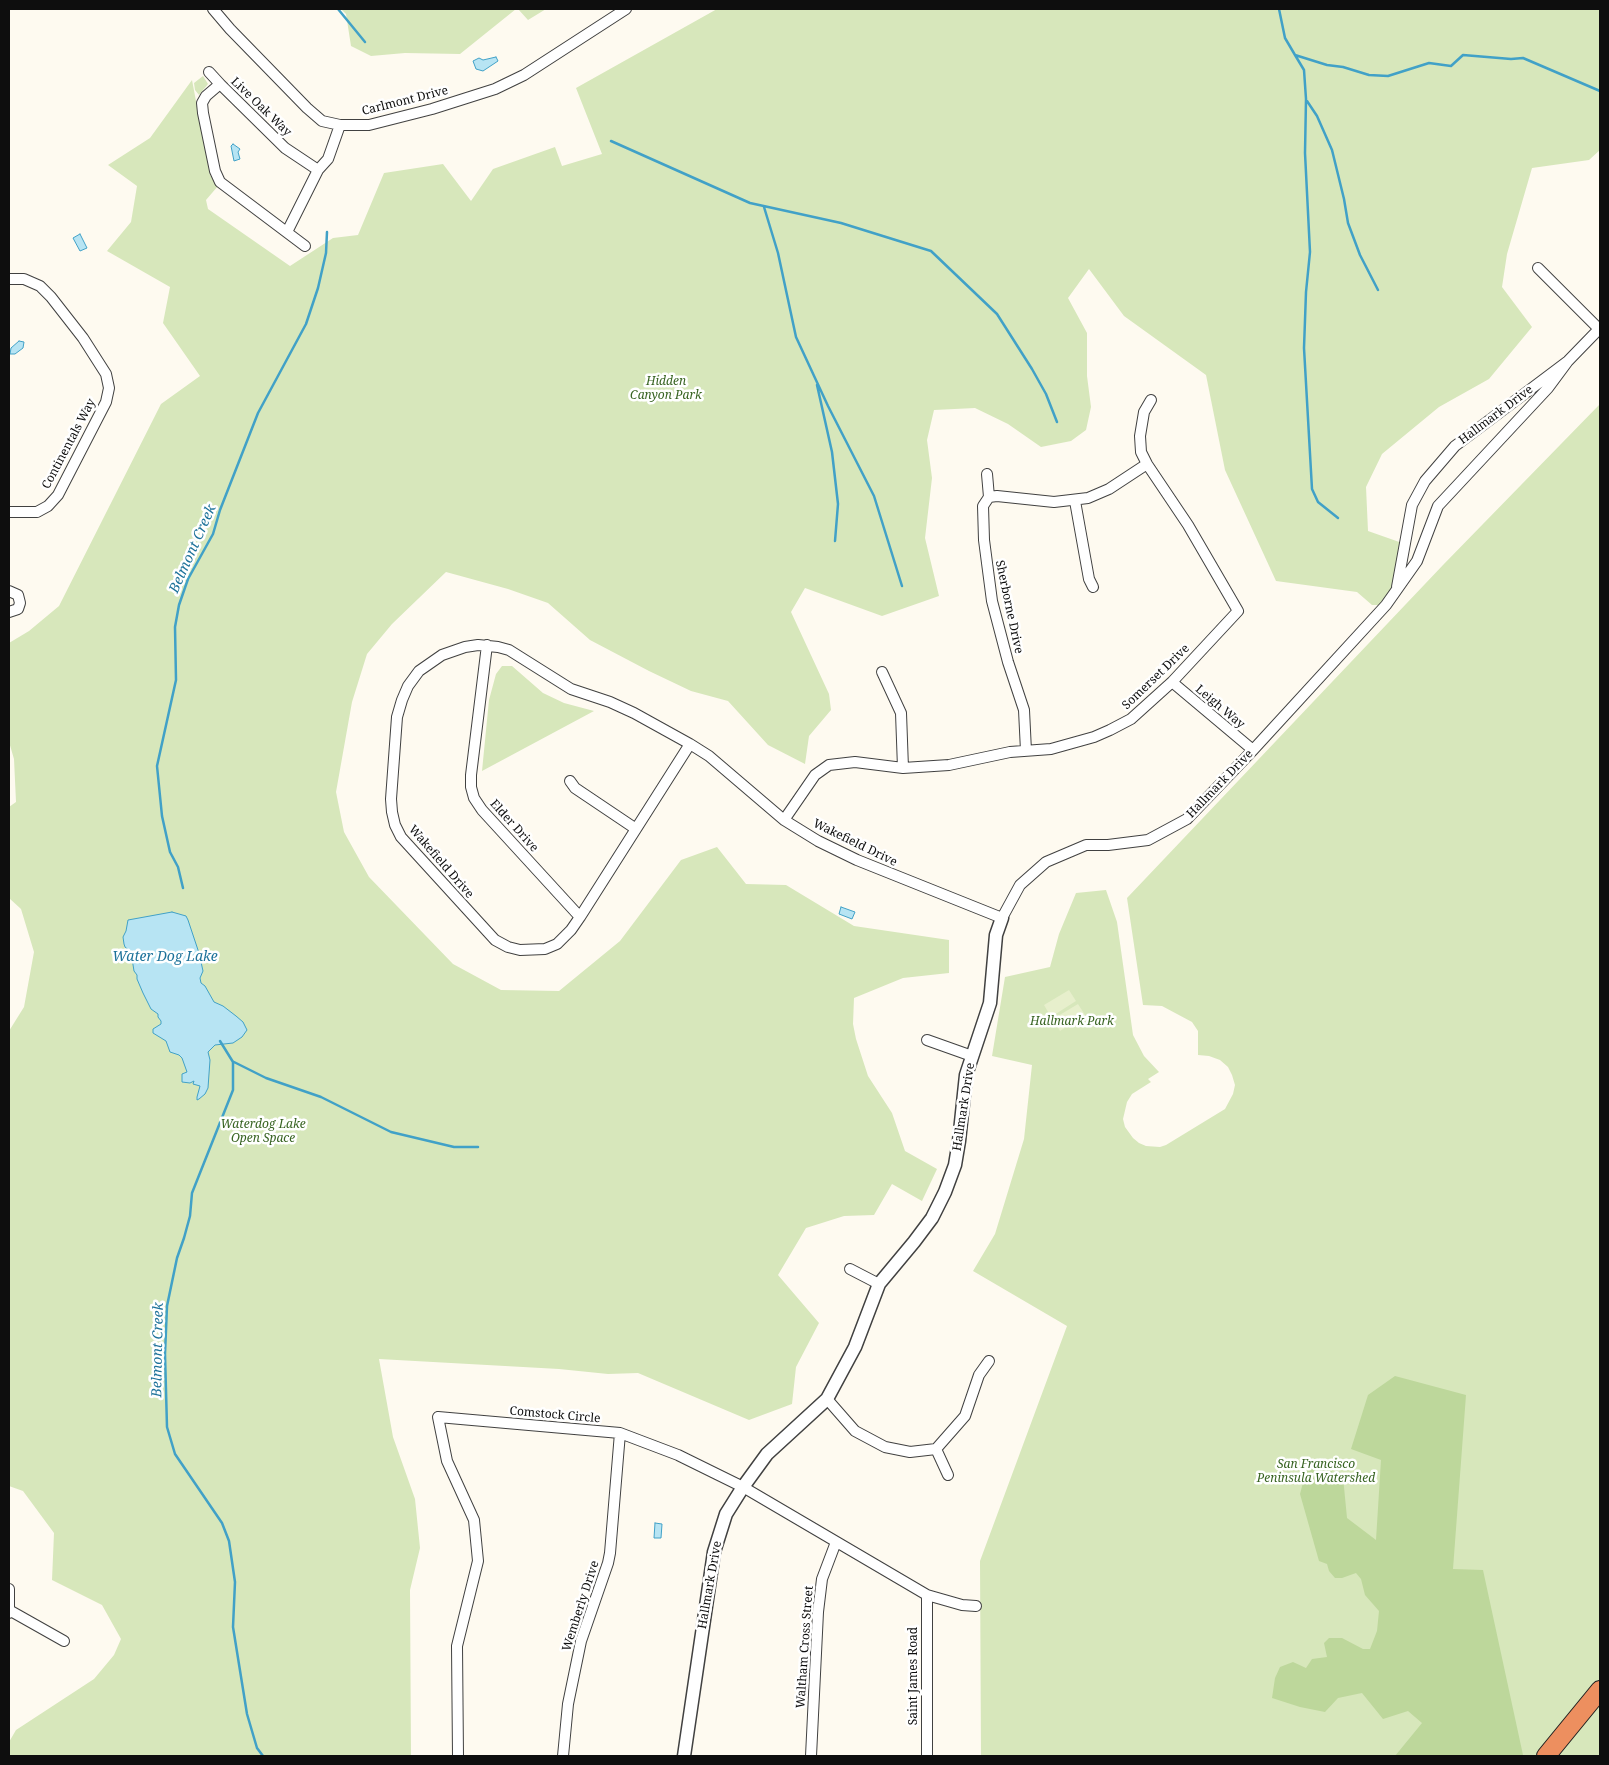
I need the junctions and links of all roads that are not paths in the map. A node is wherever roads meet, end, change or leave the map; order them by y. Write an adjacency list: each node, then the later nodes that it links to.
1 (213, 9): 5 (street, Carlmont Drive)
2 (626, 9): 5 (street, Carlmont Drive)
3 (209, 72): 4 (street)
4 (220, 84): 6 (street, Live Oak Way); 7 (street, Live Oak Way)
5 (340, 126): 6 (street)
6 (318, 170): 7 (street)
7 (287, 232): 8 (street, Live Oak Way)
8 (305, 246)
9 (1538, 268): 11 (street, Hallmark Drive)
10 (9, 278): 18 (street, Continentals Way)
11 (1600, 328): 12 (street, Hallmark Drive)
12 (1568, 360): 20 (street, Hallmark Drive); 20 (street, Hallmark Drive)
13 (1151, 400): 14 (street)
14 (1147, 464): 17 (street); 25 (street, Somerset Drive)
15 (987, 474): 16 (street, Sherborne Drive)
16 (989, 497): 17 (street); 28 (street, Sherborne Drive)
17 (1075, 501): 19 (street)
18 (9, 512)
19 (1093, 587)
20 (1397, 589): 27 (street, Hallmark Drive)
21 (9, 591): 22 (street)
22 (9, 612)
23 (487, 645): 26 (street, Wakefield Drive); 33 (street, Elder Drive); 33 (street, Wakefield Drive)
24 (882, 672): 29 (street)
25 (1172, 682): 27 (street, Leigh Way); 28 (street, Somerset Drive)
26 (690, 744): 31 (street, Wakefield Drive); 32 (street, Wakefield Drive)
27 (1253, 750): 34 (street, Hallmark Drive)
28 (1026, 751): 29 (street, Somerset Drive)
29 (903, 768): 31 (street, Somerset Drive)
30 (570, 781): 32 (street)
31 (784, 820): 34 (street, Wakefield Drive)
32 (636, 830): 33 (street, Wakefield Drive)
33 (580, 917)
34 (1002, 918): 36 (street, Hallmark Drive)
35 (927, 1040): 36 (street)
36 (972, 1056): 38 (street, Hallmark Drive)
37 (850, 1269): 38 (street)
38 (879, 1284): 40 (street, Hallmark Drive)
39 (989, 1361): 42 (street)
40 (827, 1399): 42 (street); 44 (street, Hallmark Drive)
41 (620, 1433): 44 (street, Comstock Circle); 52 (street, Comstock Circle); 53 (street, Wemberly Drive)
42 (936, 1449): 43 (street)
43 (948, 1475)
44 (743, 1487): 45 (street, Comstock Circle); 54 (street, Hallmark Drive)
45 (836, 1542): 47 (street, Comstock Circle); 55 (street, Waltham Cross Street)
46 (9, 1589): 49 (street)
47 (927, 1595): 48 (street, Comstock Circle); 56 (street, Saint James Road)
48 (976, 1606)
49 (9, 1612): 50 (street)
50 (64, 1641)
51 (1600, 1690): 57 (highway)
52 (458, 1756)
53 (563, 1756)
54 (684, 1756)
55 (812, 1756)
56 (927, 1756)
57 (1546, 1756)

